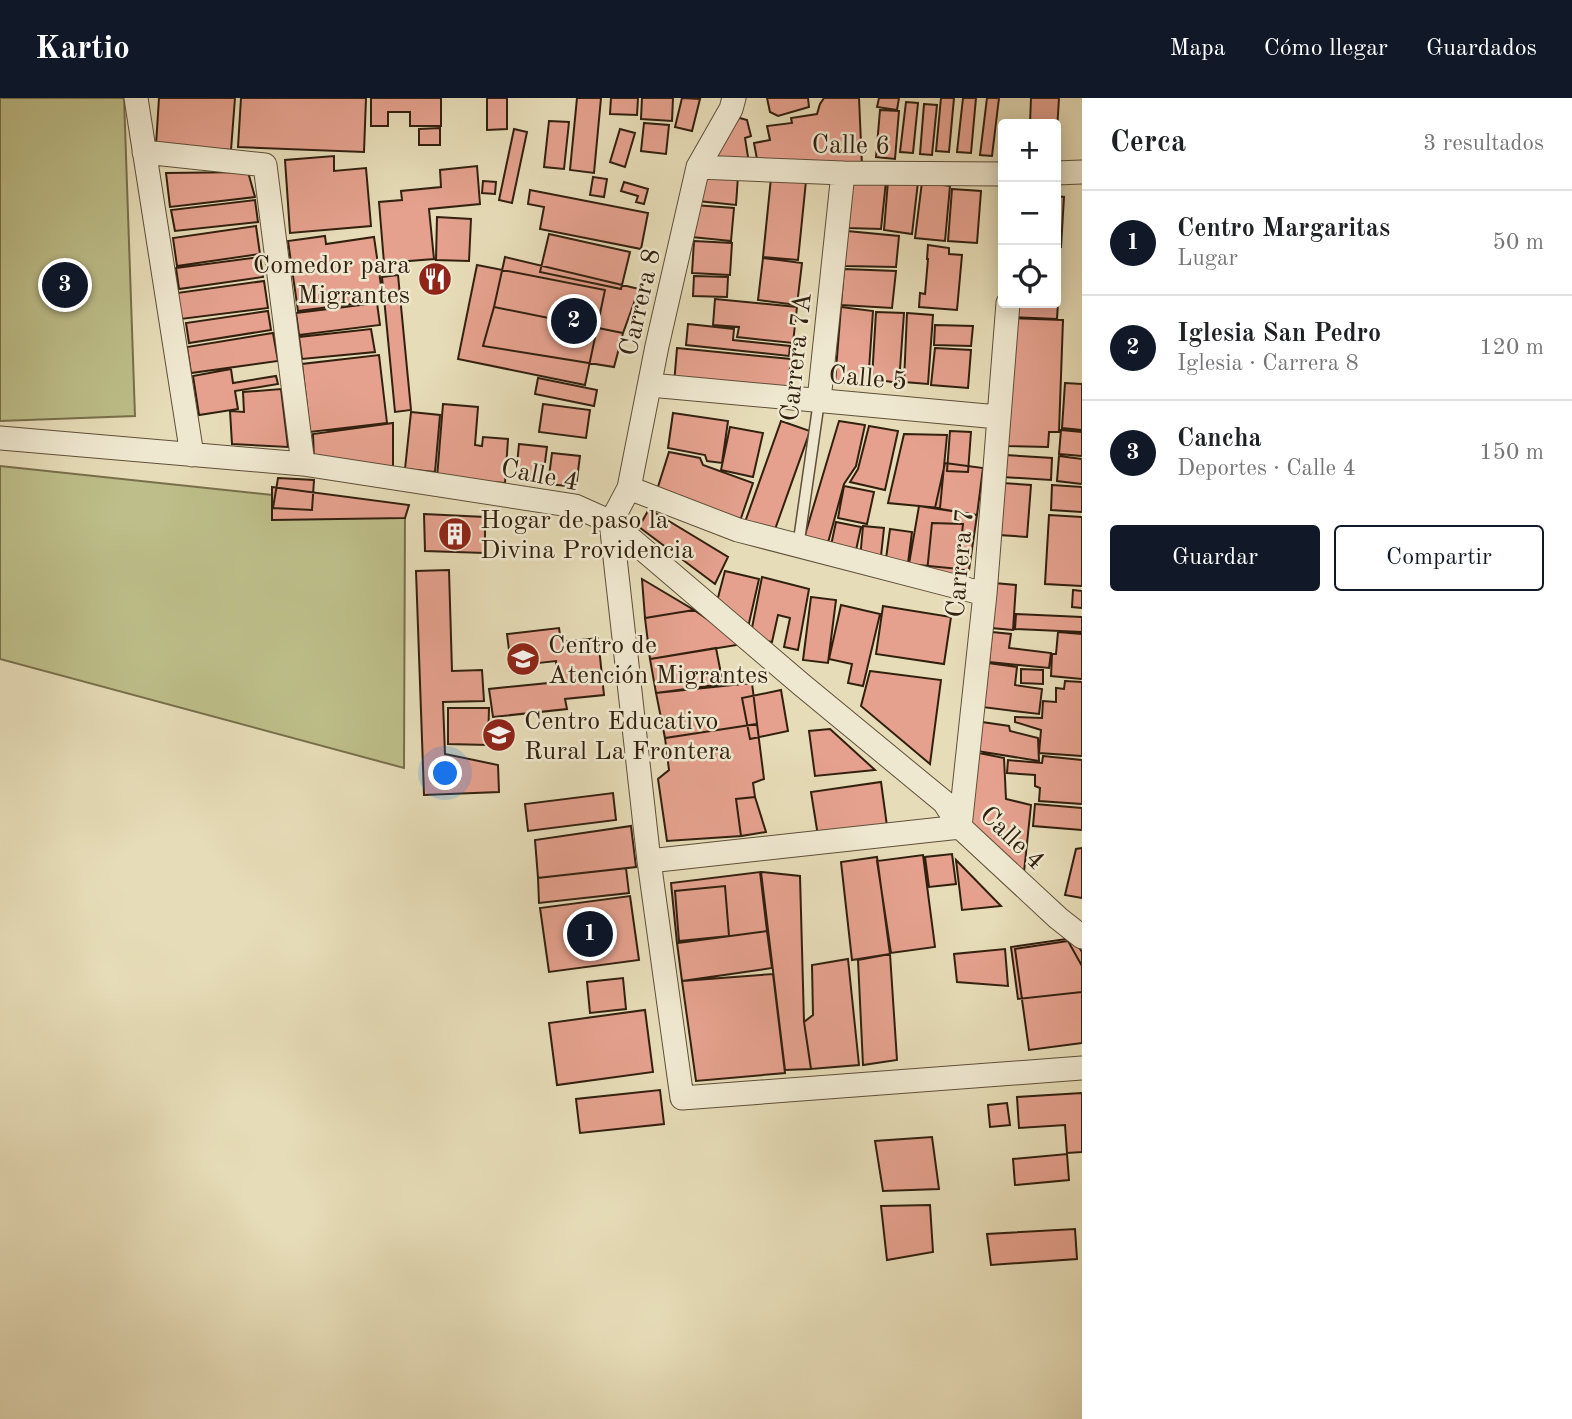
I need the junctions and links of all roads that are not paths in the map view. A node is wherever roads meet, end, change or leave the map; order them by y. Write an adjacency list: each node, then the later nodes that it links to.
1 (136, 98): 3 (street)
2 (734, 98): 4 (street, Carrera 8)
3 (144, 152): 14 (street); 15 (street)
4 (698, 167): 6 (street, Calle 6); 10 (street, Carrera 8)
5 (1082, 172): 7 (street)
6 (843, 173): 8 (street, Calle 6); 11 (street, Carrera 7A)
7 (1061, 173)
8 (998, 174)
9 (1008, 308): 12 (street, Carrera 7)
10 (650, 385): 11 (street, Calle 5); 16 (street, Carrera 8)
11 (819, 400): 12 (street, Calle 5); 18 (lane, Carrera 7A)
12 (998, 417): 19 (street, Carrera 7)
13 (0, 438): 14 (street, Calle 4)
14 (192, 455): 15 (street, Calle 4)
15 (303, 464): 17 (street, Calle 4)
16 (629, 488): 17 (street, Carrera 8); 18 (street)
17 (611, 523): 20 (street, Calle 4); 21 (street)
18 (798, 547): 19 (street)
19 (985, 594): 20 (street, Carrera 7)
20 (960, 827): 21 (street); 23 (street, Calle 4)
21 (649, 861): 25 (street)
22 (1082, 916): 23 (street)
23 (1058, 918): 24 (street, Calle 4)
24 (1082, 937)
25 (1082, 1068)

